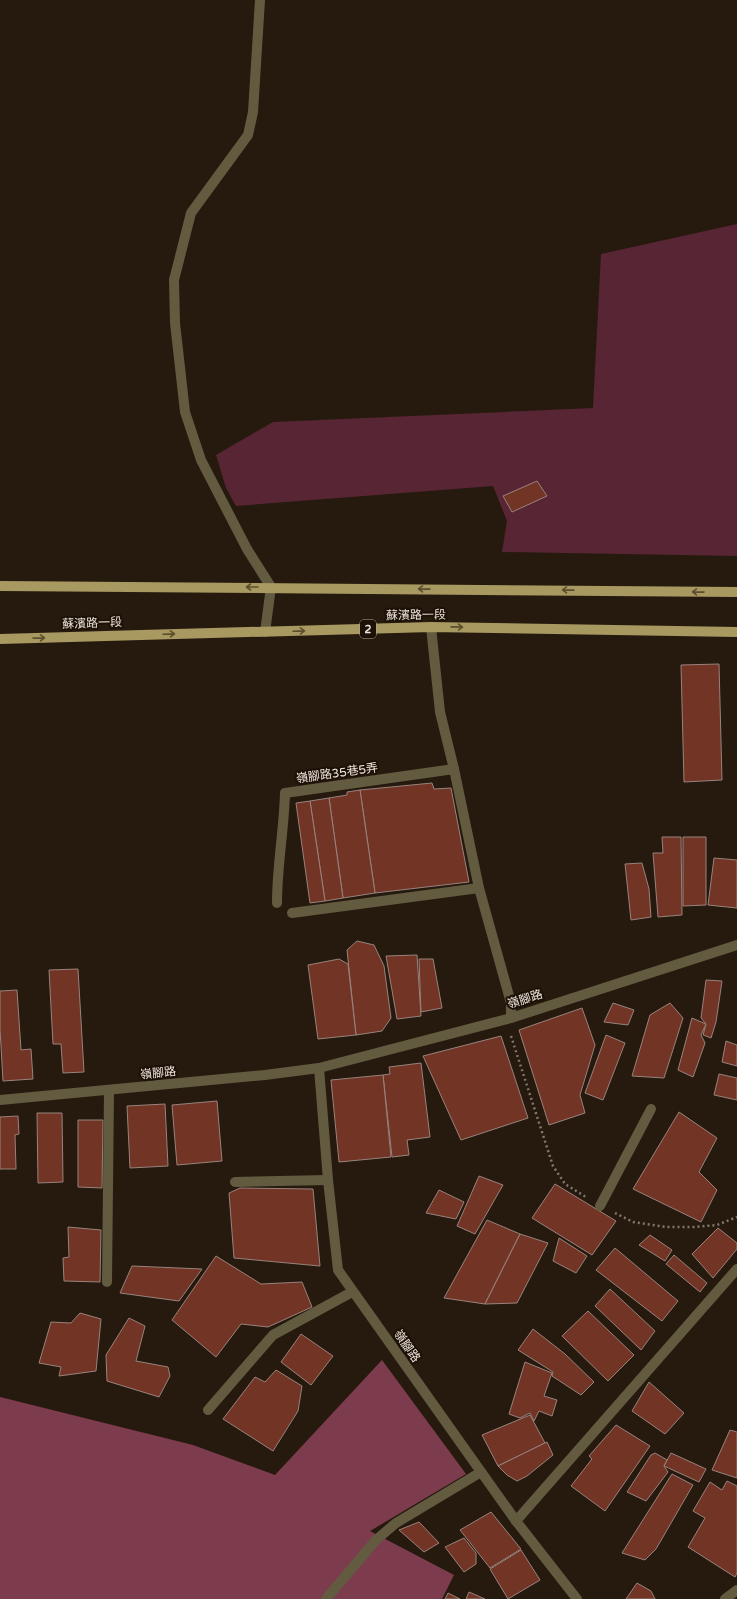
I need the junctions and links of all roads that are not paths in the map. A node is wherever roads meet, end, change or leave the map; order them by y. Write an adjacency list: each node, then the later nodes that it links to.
1 (260, 0): 3 (street)
2 (0, 586): 3 (main road, one-way to 2)
3 (271, 587): 4 (main road, one-way to 3); 6 (street)
4 (737, 592)
5 (431, 627): 6 (main road, 蘇濱路一段 / 2, one-way to 5); 7 (main road, 蘇濱路一段 / 2, one-way to 7); 9 (street)
6 (265, 632): 8 (main road, 蘇濱路一段 / 2, one-way to 6)
7 (737, 632)
8 (0, 638)
9 (454, 769): 10 (street); 11 (street, 嶺腳路35巷5弄)
10 (479, 888): 12 (street); 14 (street)
11 (278, 903)
12 (292, 913)
13 (737, 945): 14 (street, 嶺腳路)
14 (511, 1018): 15 (street, 嶺腳路)
15 (319, 1068): 16 (street, 嶺腳路); 19 (street, 嶺腳路)
16 (109, 1091): 17 (street, 嶺腳路); 23 (street)
17 (0, 1100)
18 (651, 1109): 21 (street)
19 (328, 1180): 20 (street); 24 (street, 嶺腳路)
20 (235, 1182)
21 (600, 1206)
22 (737, 1269): 27 (street)
23 (107, 1282)
24 (352, 1292): 25 (street); 26 (street, 嶺腳路)
25 (208, 1410)
26 (481, 1472): 27 (street, 嶺腳路); 29 (street)
27 (516, 1521): 30 (street, 嶺腳路)
28 (737, 1590): 31 (street)
29 (326, 1599)
30 (577, 1599)
31 (725, 1599)

